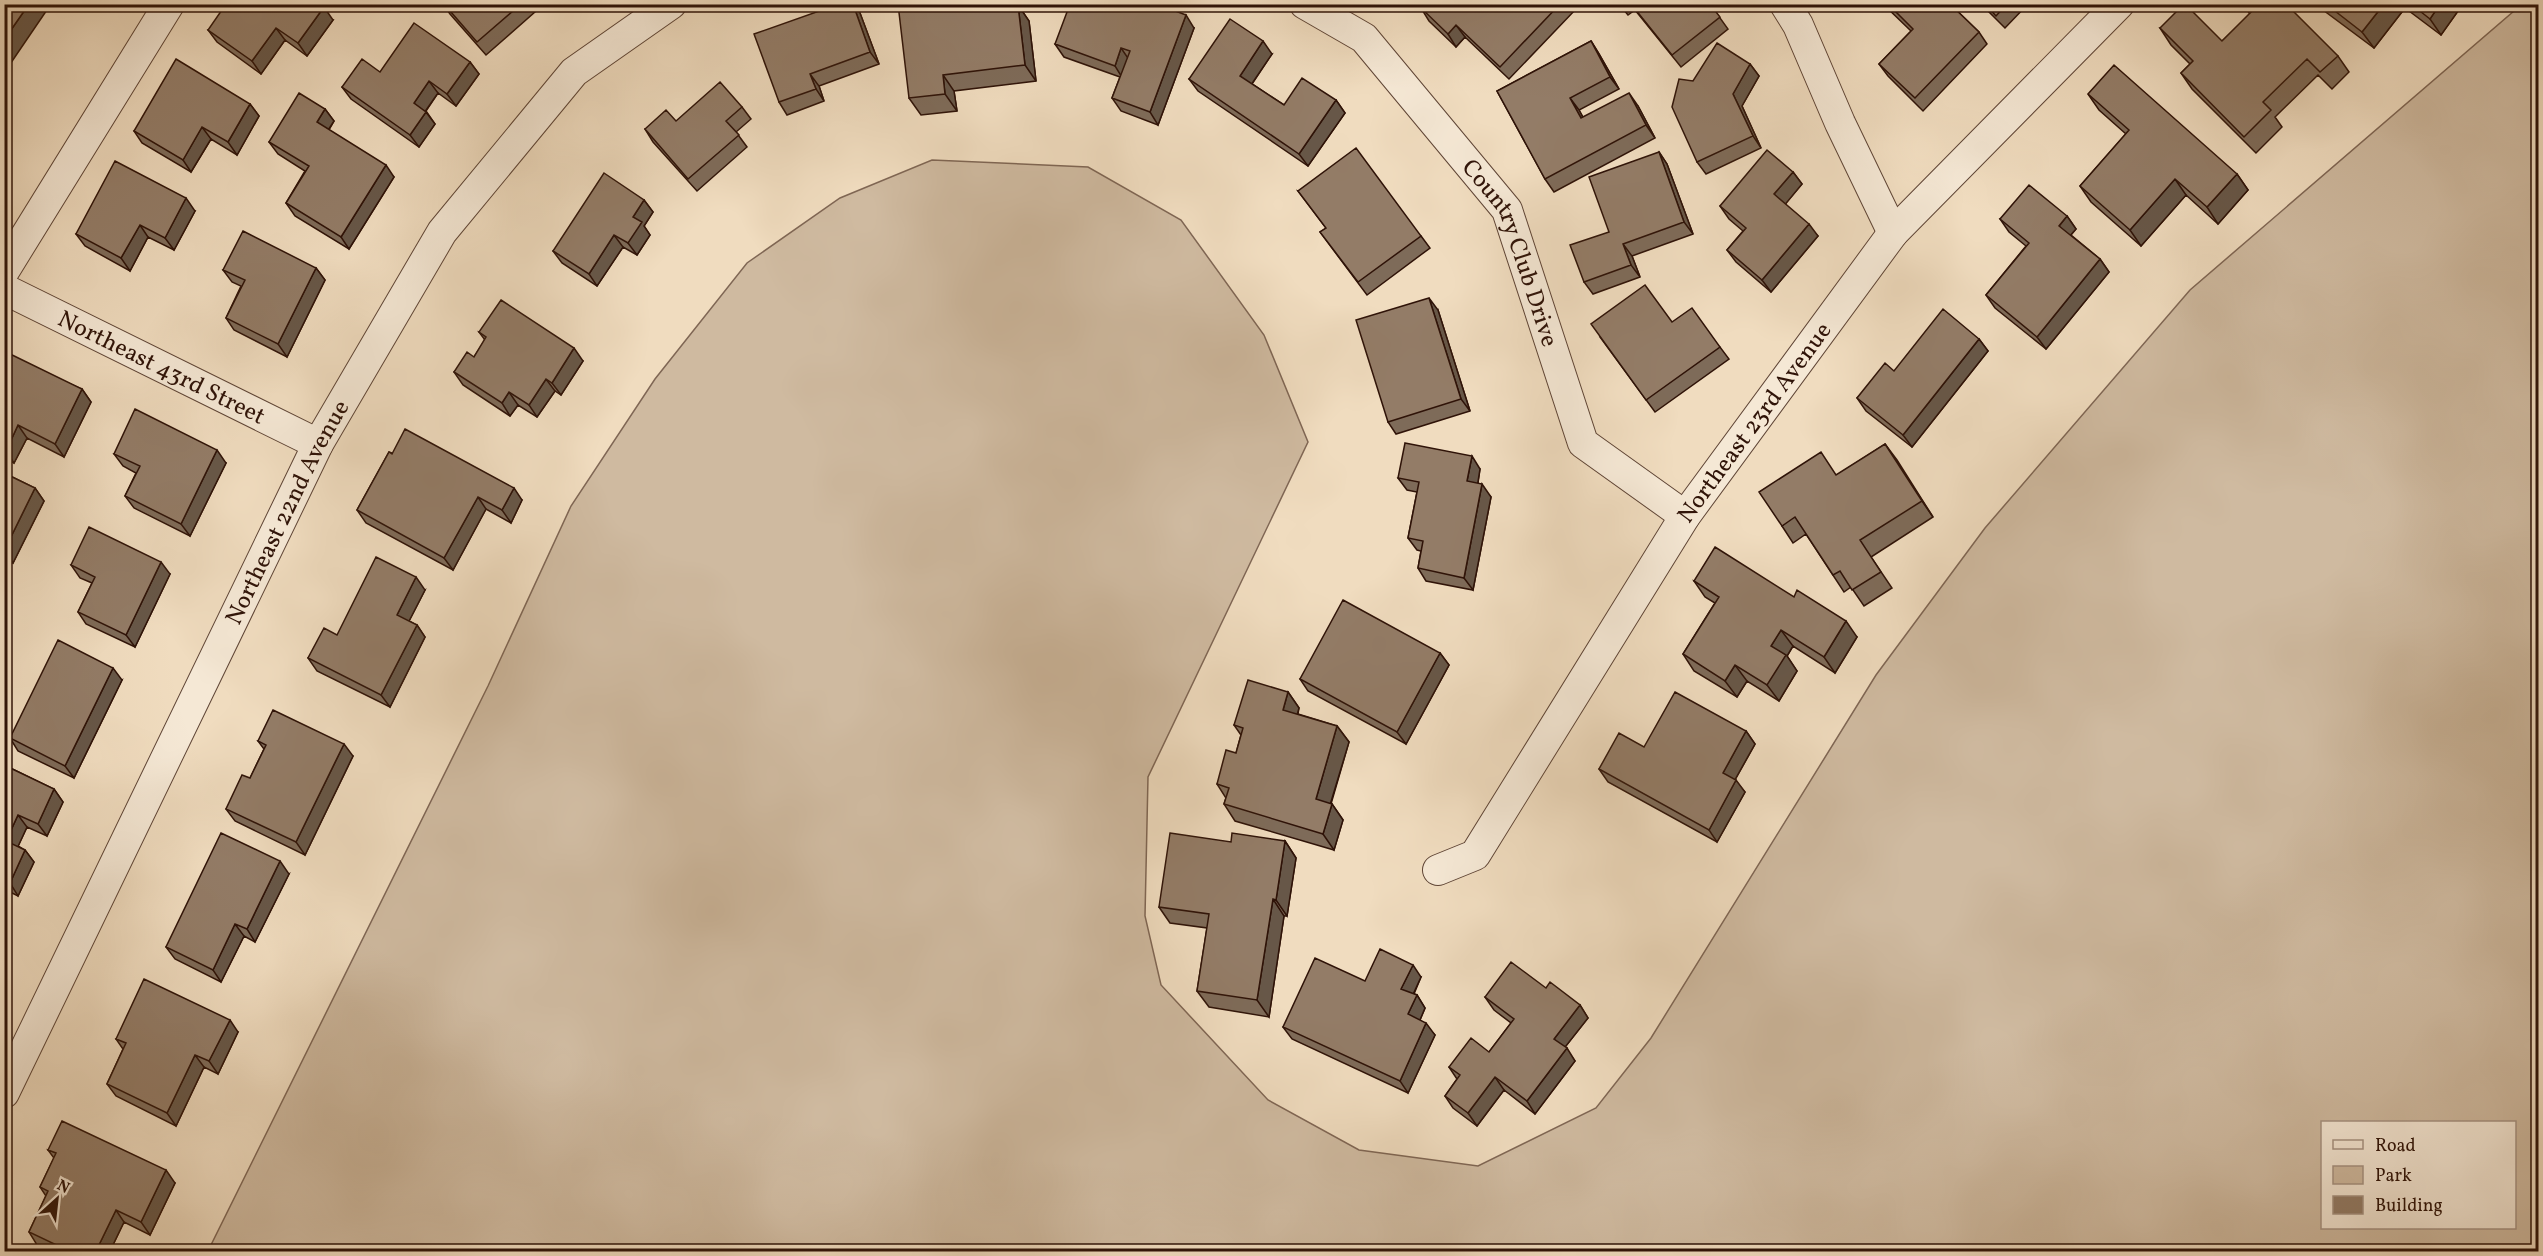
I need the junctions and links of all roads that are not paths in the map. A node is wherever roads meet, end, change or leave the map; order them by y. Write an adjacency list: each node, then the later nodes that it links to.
1 (169, 4): 7 (street)
2 (671, 4): 9 (street, Northeast 22nd Avenue)
3 (1305, 4): 10 (street, Country Club Drive)
4 (1785, 4): 6 (street)
5 (2119, 4): 6 (street, Northeast 23rd Avenue)
6 (1893, 233): 10 (street, Northeast 23rd Avenue)
7 (4, 271)
8 (4, 288): 9 (street, Northeast 43rd Street)
9 (318, 444): 12 (street, Northeast 22nd Avenue)
10 (1685, 516): 11 (street, Northeast 23rd Avenue)
11 (1438, 870)
12 (4, 1094)

